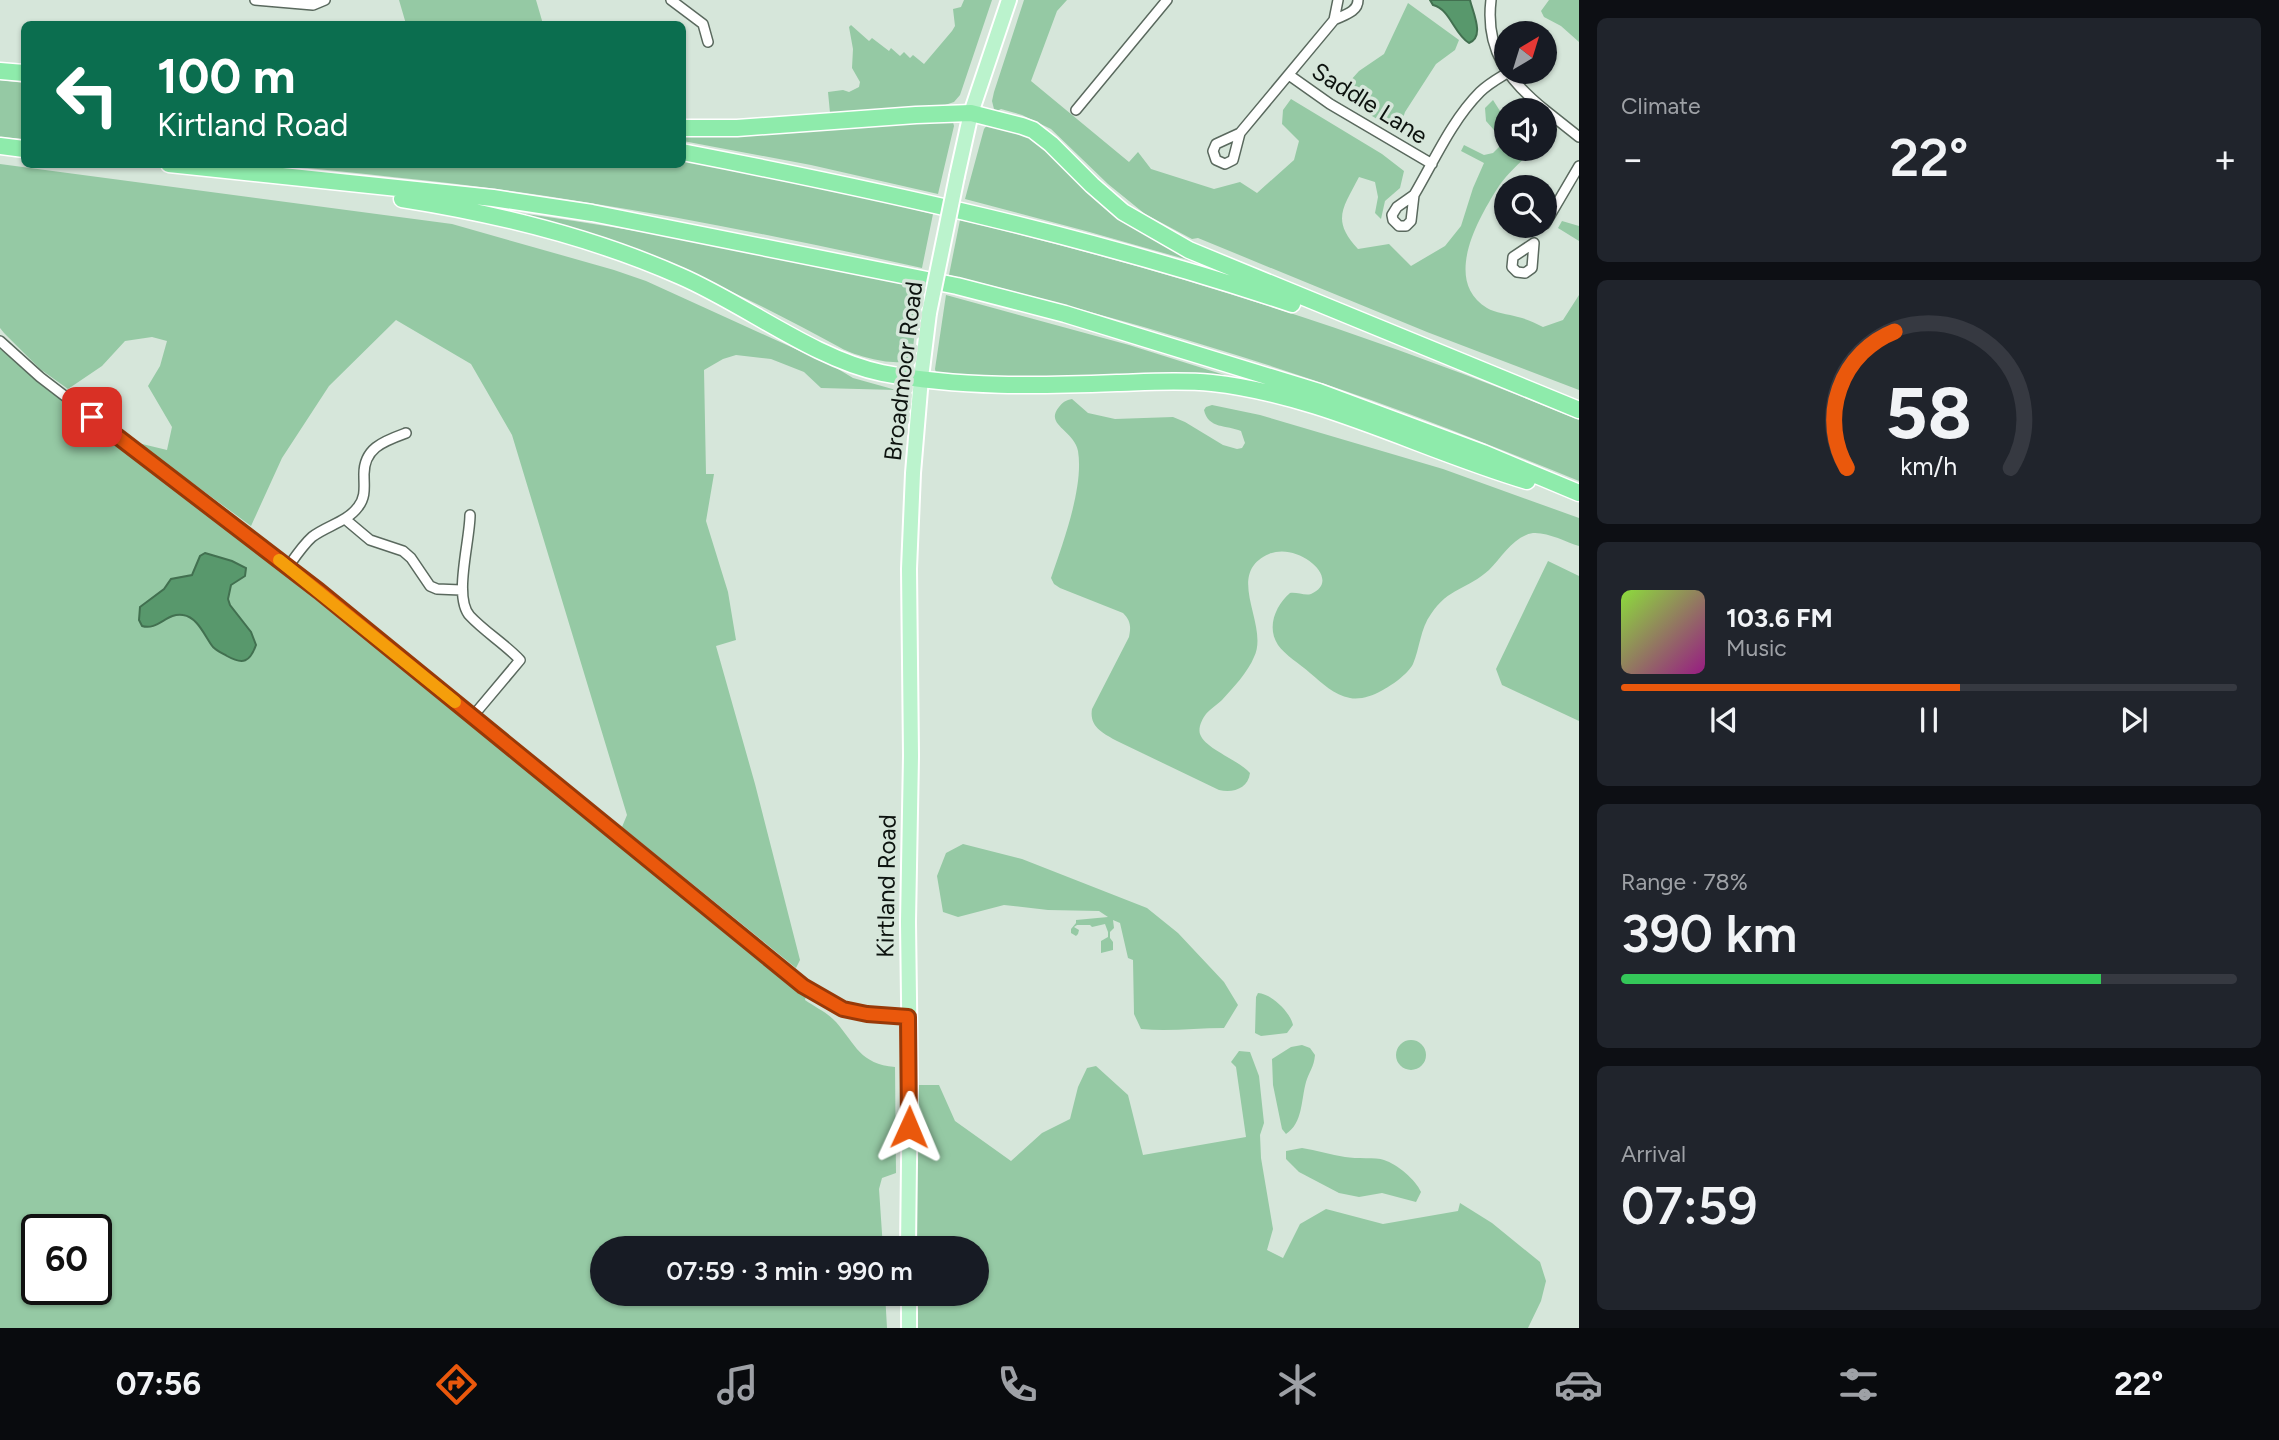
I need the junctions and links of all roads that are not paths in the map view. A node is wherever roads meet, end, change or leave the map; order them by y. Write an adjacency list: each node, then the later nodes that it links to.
1 (255, 0): 9 (street)
2 (326, 0): 9 (street)
3 (671, 0): 11 (street)
4 (1009, 0): 20 (main road, Broadmoor Road)
5 (1167, 0): 19 (street)
6 (1338, 0): 10 (street)
7 (1358, 0): 10 (street)
8 (1491, 0): 12 (street)
9 (313, 3)
10 (1334, 20): 15 (street)
11 (708, 42)
12 (1494, 44)
13 (0, 71): 14 (highway)
14 (21, 73)
15 (1289, 75): 23 (street); 28 (street, Saddle Lane)
16 (1494, 81): 28 (street)
17 (1516, 84): 18 (street)
18 (1530, 98)
19 (1076, 110)
20 (971, 113): 22 (highway); 37 (highway); 38 (main road, Broadmoor Road, bridge)
21 (1557, 120): 24 (street)
22 (686, 128)
23 (1240, 133)
24 (1579, 137)
25 (0, 146): 26 (highway)
26 (21, 149)
27 (686, 153): 37 (highway)
28 (1432, 164): 32 (street)
29 (1579, 166): 33 (street)
30 (204, 168): 31 (highway)
31 (231, 171): 38 (highway); 41 (highway)
32 (1414, 195)
33 (1557, 204)
34 (1537, 238): 35 (street)
35 (1534, 243)
36 (0, 341): 44 (street)
37 (1474, 365): 39 (highway)
38 (921, 378): 41 (highway); 47 (main road, Broadmoor Road)
39 (1579, 410)
40 (406, 433): 43 (street)
41 (1579, 495)
42 (470, 515): 45 (street)
43 (345, 519): 44 (street); 45 (street)
44 (288, 567): 46 (street)
45 (461, 590): 46 (street)
46 (473, 716): 48 (street)
47 (911, 756): 48 (main road, Kirtland Road)
48 (908, 1017): 49 (main road, Kirtland Road)
49 (908, 1236)
50 (909, 1306): 51 (main road)
51 (909, 1328)

